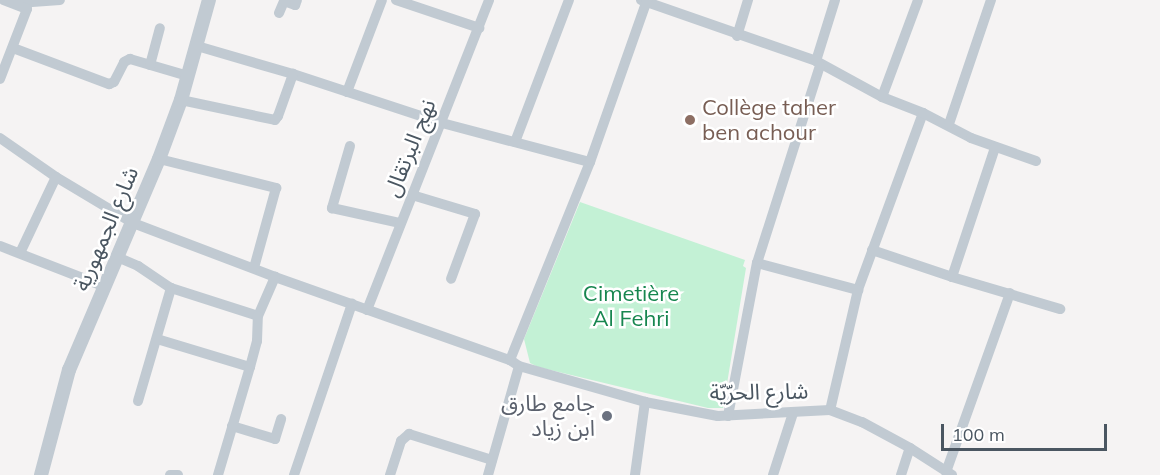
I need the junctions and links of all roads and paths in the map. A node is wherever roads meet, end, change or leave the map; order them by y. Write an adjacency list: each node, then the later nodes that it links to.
1 (4, 0): 14 (street)
2 (60, 0): 14 (street)
3 (209, 0): 19 (street, شارع الجمهورية)
4 (297, 0): 15 (street)
5 (382, 0): 26 (street)
6 (396, 0): 17 (street)
7 (489, 0): 17 (street, نهج البرتقال)
8 (569, 0): 33 (street)
9 (748, 0): 18 (street)
10 (835, 0): 21 (street)
11 (918, 0): 27 (street)
12 (991, 0): 31 (street)
13 (645, 1): 18 (street); 38 (street)
14 (18, 3): 20 (street)
15 (279, 13)
16 (160, 28): 22 (street)
17 (479, 28): 30 (street, نهج البرتقال)
18 (737, 36): 21 (street)
19 (197, 46): 23 (street); 24 (street, شارع الجمهورية)
20 (13, 48): 22 (street); 25 (street)
21 (818, 64): 27 (street); 47 (street)
22 (150, 65): 24 (street)
23 (293, 74): 26 (street); 28 (street)
24 (188, 76): 28 (street, شارع الجمهورية)
25 (0, 79)
26 (347, 92): 30 (street)
27 (882, 96): 29 (street)
28 (181, 100): 36 (street, شارع الجمهورية)
29 (923, 112): 31 (street); 44 (street)
30 (442, 123): 33 (street); 40 (street, نهج البرتقال)
31 (949, 124): 35 (street)
32 (0, 138): 39 (street, شارع الحرّيّة)
33 (515, 142): 38 (street)
34 (350, 146): 42 (street)
35 (995, 148): 37 (street); 50 (street)
36 (159, 159): 41 (street, شارع الجمهورية); 48 (street)
37 (1036, 161)
38 (590, 162): 61 (street)
39 (56, 177): 41 (street, شارع الحرّيّة); 45 (street)
40 (412, 195): 42 (street, نهج البرتقال); 51 (street)
41 (133, 224): 46 (street, شارع الجمهورية); 48 (street, شارع الحرّيّة)
42 (400, 224): 58 (street, نهج البرتقال)
43 (0, 246): 45 (street)
44 (872, 250): 50 (street); 54 (street)
45 (20, 253): 52 (street)
46 (117, 257): 52 (street, شارع الجمهورية); 53 (street)
47 (757, 263): 54 (street); 67 (street)
48 (254, 268): 49 (street, شارع الحرّيّة)
49 (275, 277): 56 (street, شارع الحرّيّة); 59 (street)
50 (952, 278): 55 (street)
51 (451, 279)
52 (103, 286): 73 (street, شارع الجمهورية)
53 (171, 288): 59 (street); 60 (street)
54 (858, 290): 65 (street)
55 (1010, 293): 57 (street); 72 (street)
56 (352, 304): 58 (street, شارع الحرّيّة); 77 (street)
57 (1060, 309)
58 (367, 310): 61 (street, شارع الحرّيّة)
59 (258, 316): 62 (street)
60 (156, 339): 62 (street); 63 (street)
61 (515, 363): 64 (street, شارع الحرّيّة); 71 (street)
62 (250, 367): 69 (street)
63 (138, 401)
64 (645, 402): 67 (street, شارع الحرّيّة); 80 (street)
65 (830, 410): 66 (street, شارع الحرّيّة); 70 (street, شارع الحرّيّة)
66 (794, 413): 67 (street, شارع الحرّيّة); 81 (street)
67 (728, 416)
68 (281, 419): 69 (street)
69 (232, 426): 76 (street)
70 (910, 448): 72 (street, شارع الحرّيّة); 82 (street)
71 (492, 460): 78 (street); 79 (street)
72 (949, 474)
73 (41, 475)
74 (170, 475): 75 (street)
75 (178, 475)
76 (218, 475)
77 (294, 475)
78 (390, 475)
79 (488, 475)
80 (635, 475)
81 (773, 475)
82 (901, 475)

